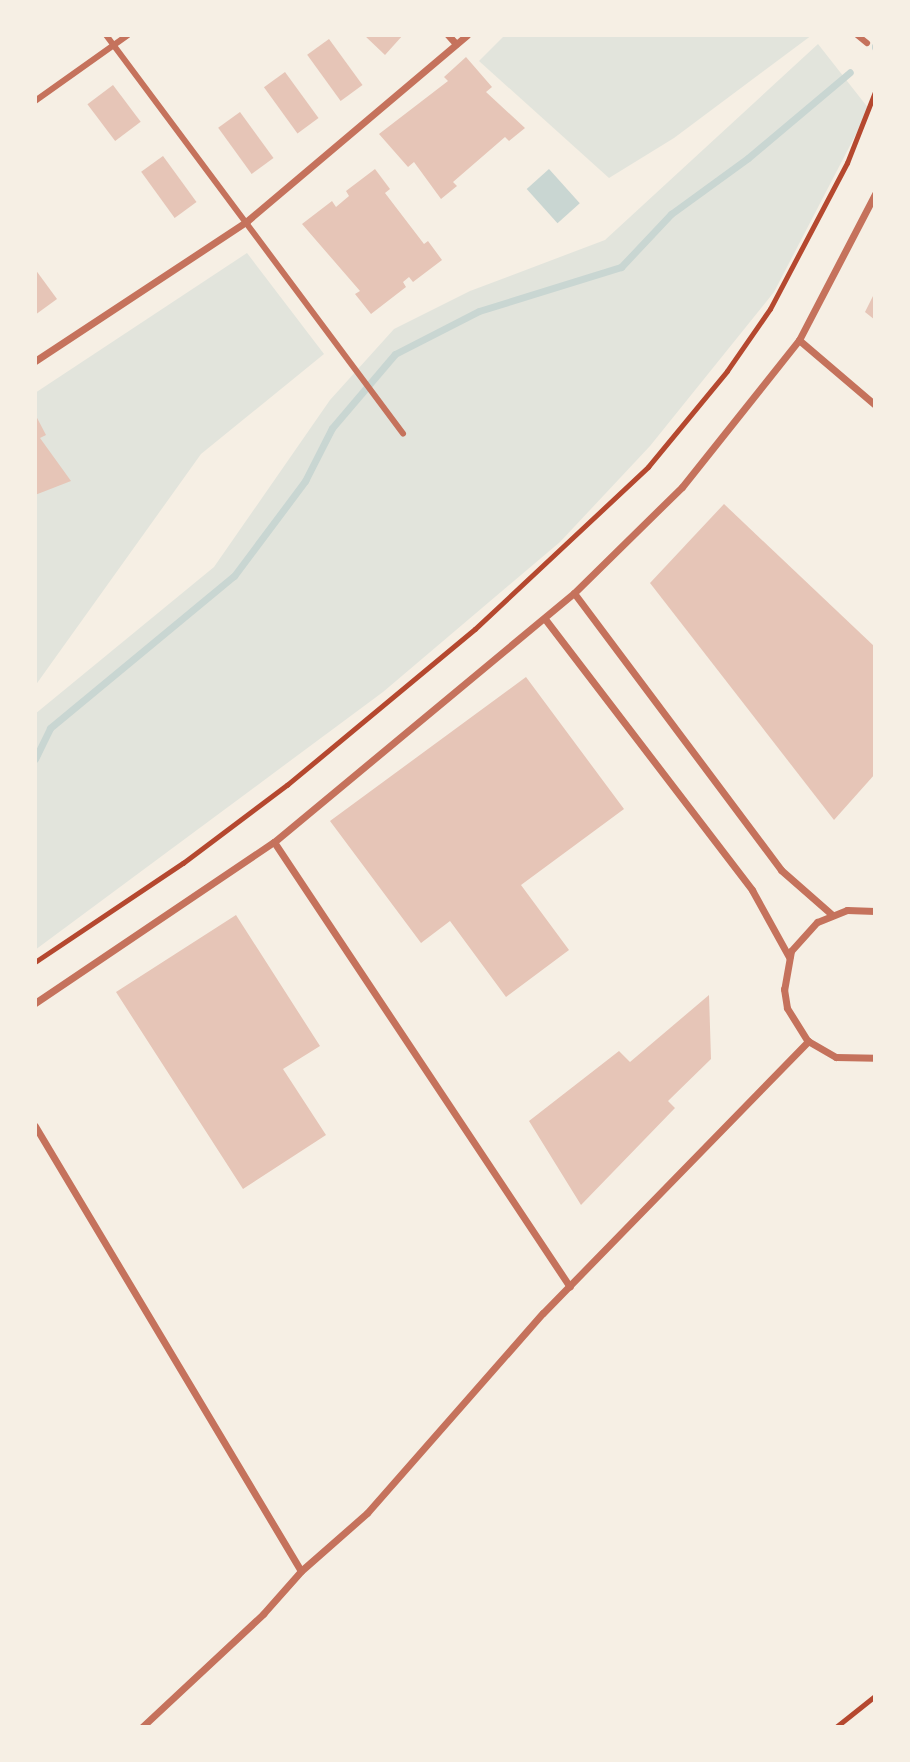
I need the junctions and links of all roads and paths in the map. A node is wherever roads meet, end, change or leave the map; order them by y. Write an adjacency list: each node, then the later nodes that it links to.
1 (106, 35): 8 (street)
2 (128, 35): 8 (street)
3 (448, 35): 7 (street)
4 (467, 35): 7 (street)
5 (857, 35): 6 (street)
6 (867, 43)
7 (456, 44): 12 (street)
8 (114, 46): 10 (street); 12 (street)
9 (875, 92): 23 (path)
10 (35, 101)
11 (875, 194): 13 (street)
12 (247, 220): 14 (street); 16 (street)
13 (799, 340): 15 (street); 17 (street)
14 (35, 361)
15 (875, 405)
16 (403, 433)
17 (574, 593): 18 (street); 21 (street)
18 (544, 619): 19 (street); 22 (street)
19 (274, 842): 24 (street); 28 (street)
20 (875, 911): 21 (street)
21 (831, 914): 22 (street)
22 (789, 957): 25 (street)
23 (35, 962)
24 (35, 1003)
25 (808, 1041): 26 (street); 28 (street)
26 (875, 1058)
27 (35, 1126): 29 (street)
28 (570, 1287): 29 (street)
29 (300, 1571): 31 (street)
30 (875, 1696): 32 (path)
31 (142, 1727)
32 (836, 1727)

